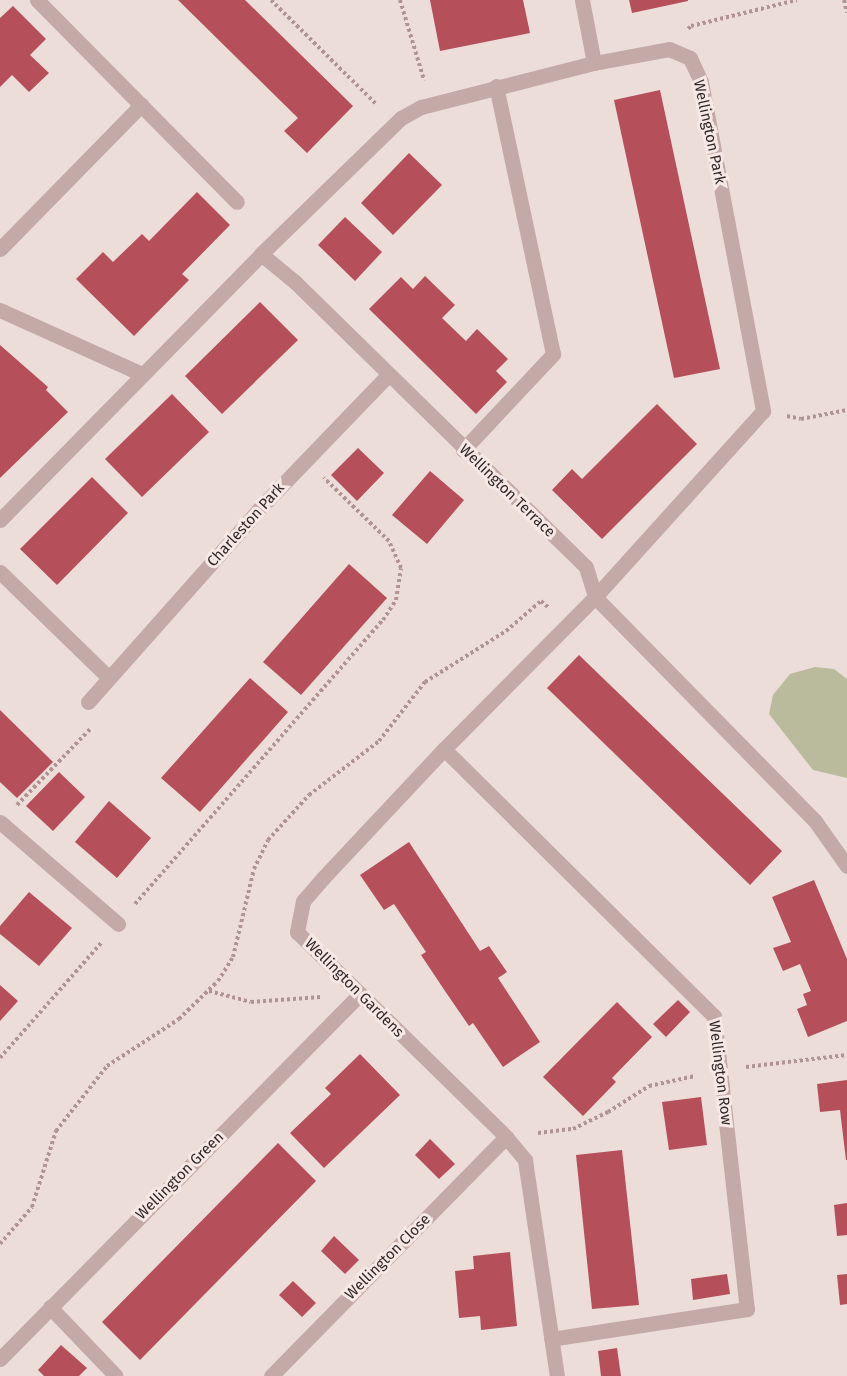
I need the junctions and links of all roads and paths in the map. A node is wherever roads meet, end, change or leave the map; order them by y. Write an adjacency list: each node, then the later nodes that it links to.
1 (37, 0): 13 (street)
2 (271, 0): 15 (path)
3 (400, 0): 14 (path)
4 (582, 0): 11 (street)
5 (763, 0): 8 (path)
6 (797, 0): 8 (path)
7 (844, 0): 9 (path)
8 (764, 8): 10 (path)
9 (847, 13)
10 (669, 49): 11 (street); 23 (street, Wellington Park)
11 (594, 63): 12 (street)
12 (496, 86): 14 (street); 24 (street)
13 (141, 105): 16 (street); 17 (street)
14 (432, 105): 15 (street)
15 (396, 123): 18 (street)
16 (237, 202)
17 (0, 249)
18 (261, 254): 20 (street); 21 (street, Wellington Terrace)
19 (0, 310): 20 (street)
20 (142, 374): 26 (street)
21 (388, 375): 24 (street, Wellington Terrace); 25 (street, Charleston Park)
22 (847, 410): 23 (path)
23 (763, 411): 28 (street)
24 (463, 450): 28 (street, Wellington Terrace)
25 (306, 460): 30 (street, Charleston Park); 35 (path)
26 (1, 517)
27 (0, 572): 30 (street)
28 (595, 597): 29 (street, Wellington Gardens); 34 (street, Wellington Terrace)
29 (568, 624): 32 (street, Wellington Gardens); 36 (path)
30 (109, 678): 31 (street, Charleston Park)
31 (88, 702): 33 (path)
32 (444, 749): 37 (street, Wellington Gardens); 40 (street, Wellington Row)
33 (0, 822): 35 (street)
34 (847, 866)
35 (118, 924): 39 (path)
36 (209, 991): 37 (path); 42 (path)
37 (360, 994): 41 (street, Wellington Gardens); 43 (street, Wellington Green)
38 (847, 1056): 40 (path)
39 (0, 1059)
40 (720, 1070): 41 (path); 44 (street, Wellington Row)
41 (506, 1137): 44 (street, Wellington Gardens); 47 (street, Wellington Close)
42 (0, 1244)
43 (50, 1307): 45 (street, Wellington Green); 46 (street)
44 (551, 1339): 48 (street, Wellington Gardens)
45 (0, 1359)
46 (116, 1376)
47 (271, 1376)
48 (556, 1376)

